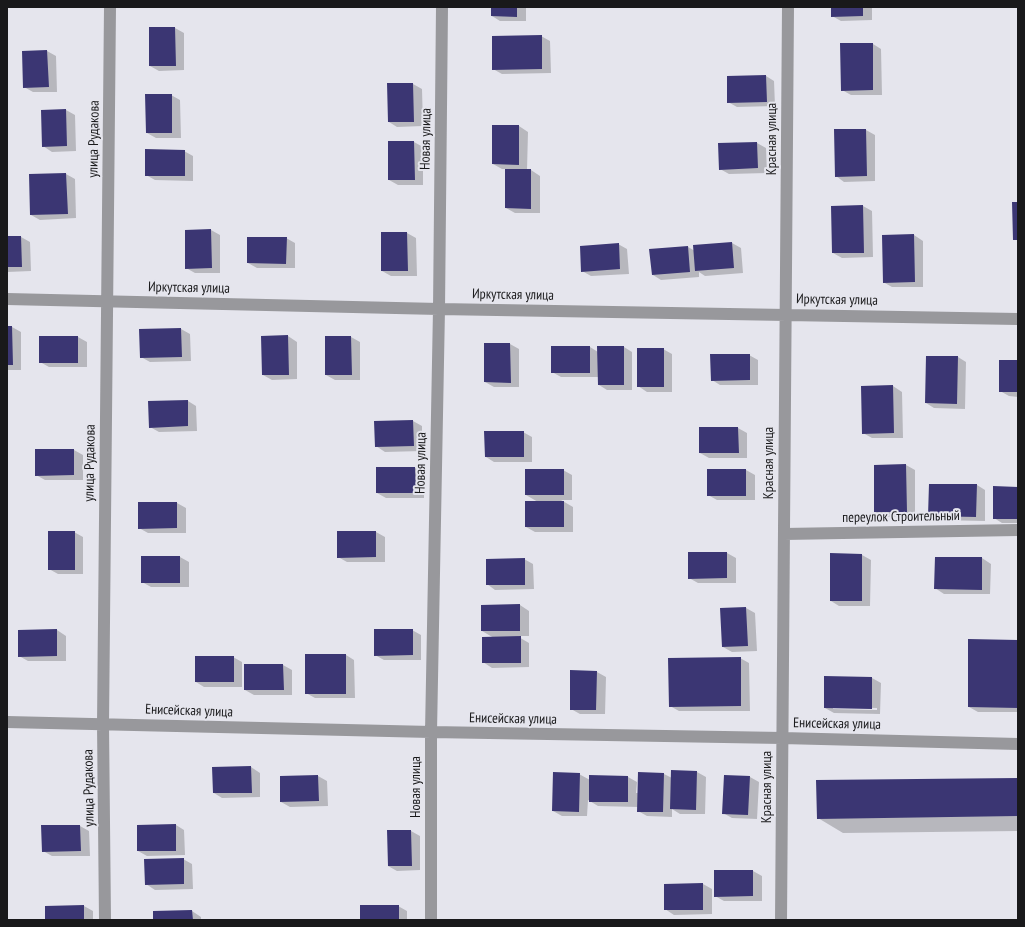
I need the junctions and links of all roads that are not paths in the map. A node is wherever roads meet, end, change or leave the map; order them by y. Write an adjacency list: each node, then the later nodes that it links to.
1 (110, 7): 5 (street, улица Рудакова)
2 (442, 7): 6 (street, Новая улица)
3 (788, 7): 7 (street, Красная улица)
4 (7, 299): 5 (street, Иркутская улица)
5 (107, 301): 6 (street, Иркутская улица); 12 (street, улица Рудакова)
6 (439, 309): 7 (street, Иркутская улица); 13 (street, Новая улица)
7 (785, 314): 8 (street, Иркутская улица); 10 (street, Красная улица)
8 (1018, 319)
9 (1018, 530): 10 (street, переулок Строительный)
10 (784, 534): 14 (street, Красная улица)
11 (7, 722): 12 (street, Енисейская улица)
12 (103, 724): 13 (street, Енисейская улица); 16 (street, улица Рудакова)
13 (431, 732): 14 (street, Енисейская улица); 17 (street, Новая улица)
14 (782, 738): 15 (street, Енисейская улица); 18 (street, Красная улица)
15 (1018, 744)
16 (105, 920)
17 (431, 920)
18 (781, 920)

